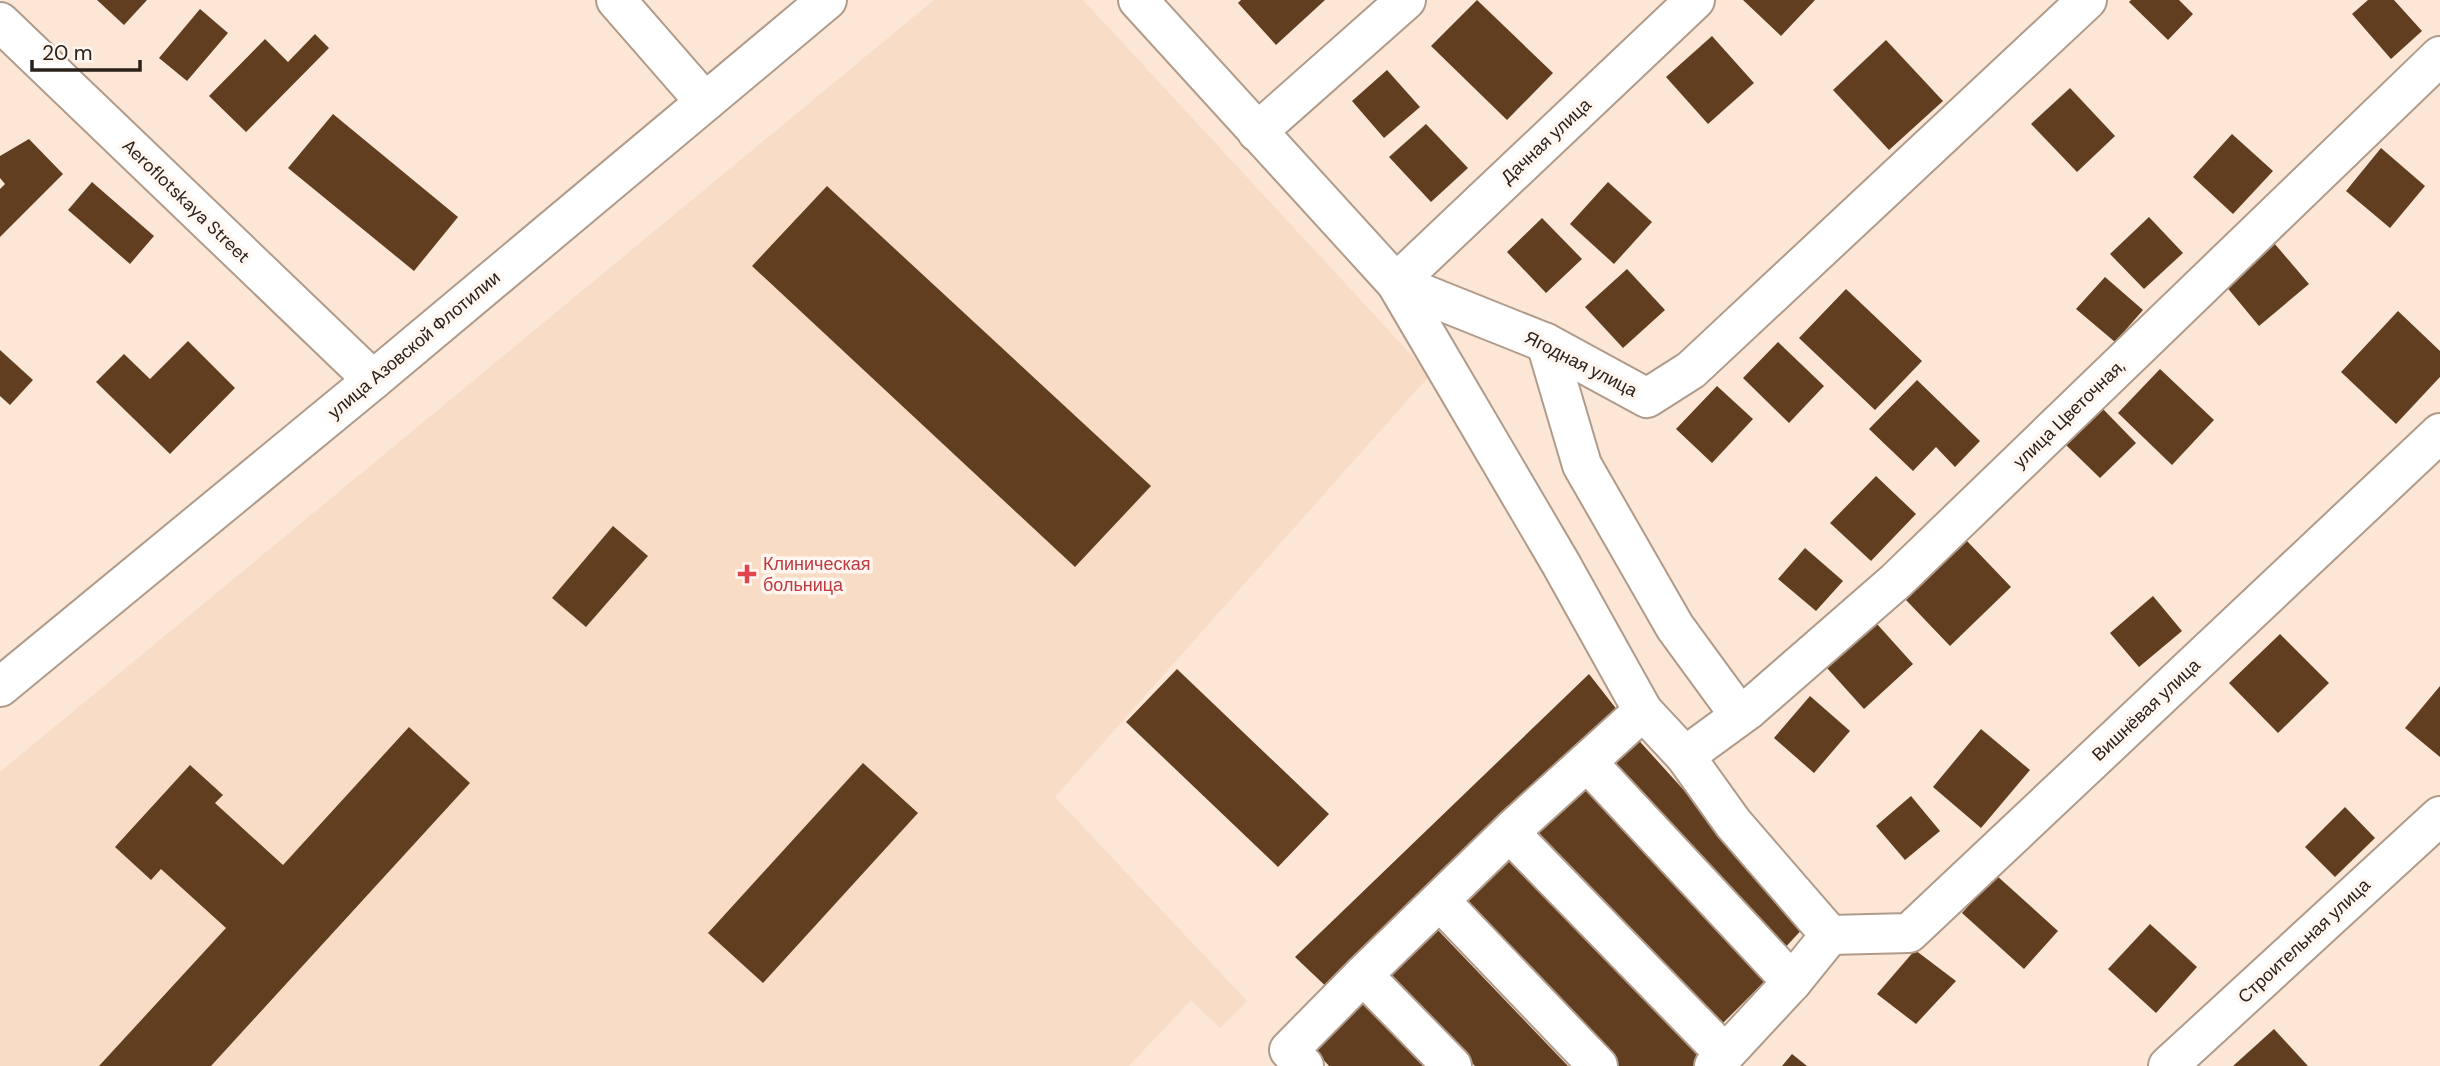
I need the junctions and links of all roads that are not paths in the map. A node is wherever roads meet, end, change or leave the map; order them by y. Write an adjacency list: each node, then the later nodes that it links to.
1 (616, 0): 9 (street)
2 (827, 0): 9 (street, улица Азовской Флотилии)
3 (1138, 0): 10 (street, Ягодная улица)
4 (1406, 0): 10 (street)
5 (1695, 0): 11 (street, Дачная улица)
6 (2087, 0): 12 (street, Ягодная улица)
7 (0, 22): 13 (street, Aeroflotskaya Street)
8 (2440, 56): 16 (street, улица Цветочная,)
9 (705, 102): 13 (street, улица Азовской Флотилии)
10 (1257, 132): 11 (street, Ягодная улица)
11 (1396, 283): 12 (street, Ягодная улица); 17 (street)
12 (1546, 343): 16 (street)
13 (373, 380): 15 (street, улица Азовской Флотилии)
14 (2440, 433): 23 (street, Вишнёвая улица)
15 (0, 687)
16 (1748, 709): 18 (street, улица Цветочная,)
17 (1643, 710): 18 (street); 19 (street)
18 (1685, 756): 23 (street)
19 (1587, 762): 21 (street); 25 (street)
20 (2440, 816): 30 (street, Строительная улица)
21 (1510, 833): 22 (street); 26 (street)
22 (1440, 901): 24 (street); 29 (street)
23 (1830, 935): 25 (street)
24 (1363, 975): 27 (street); 28 (street)
25 (1792, 982): 26 (street)
26 (1720, 1060)
27 (1304, 1066)
28 (1452, 1066)
29 (1598, 1066)
30 (2168, 1066)

